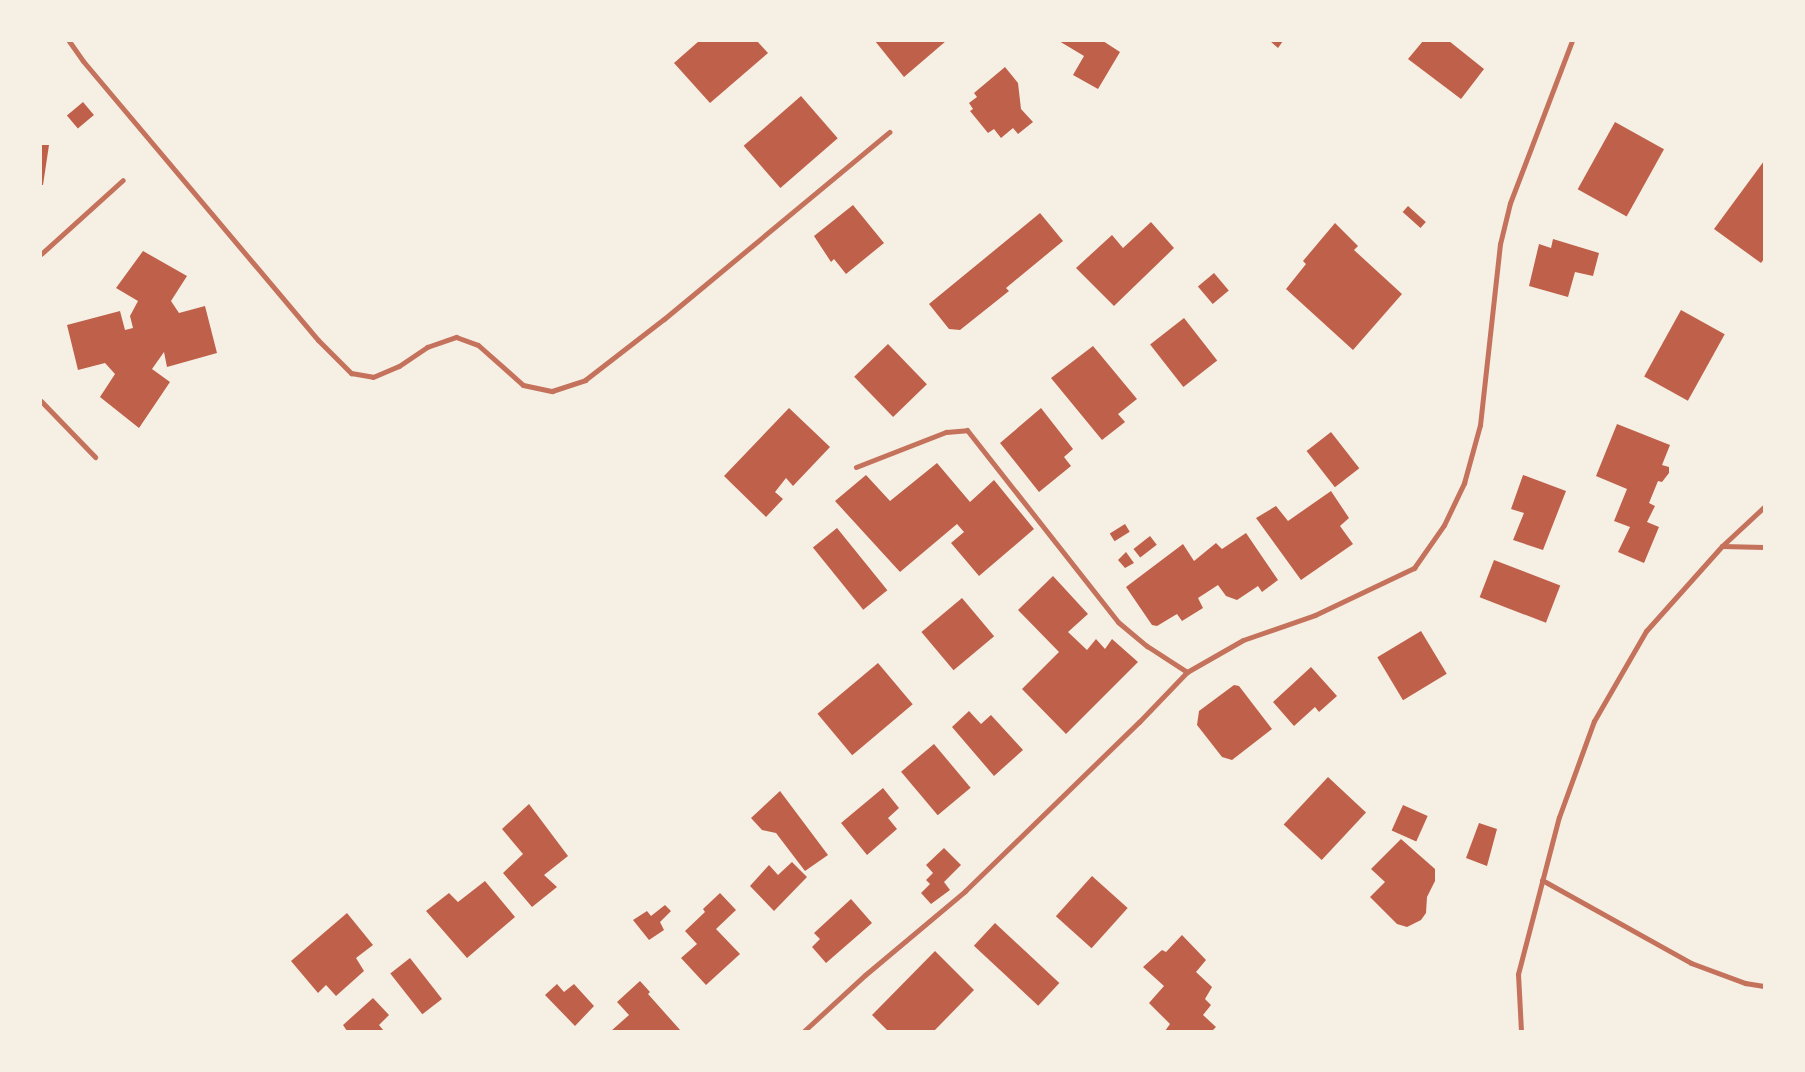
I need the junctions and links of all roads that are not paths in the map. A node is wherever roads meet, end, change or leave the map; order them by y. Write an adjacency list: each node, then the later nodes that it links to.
1 (69, 41): 3 (street)
2 (1572, 41): 12 (street)
3 (889, 132)
4 (123, 180): 5 (street)
5 (41, 254)
6 (41, 401): 7 (street)
7 (95, 457)
8 (856, 467): 12 (street)
9 (1764, 507): 10 (street)
10 (1722, 546): 11 (street); 13 (street)
11 (1764, 547)
12 (1187, 672): 15 (street)
13 (1542, 880): 14 (street); 16 (street)
14 (1764, 986)
15 (804, 1031)
16 (1521, 1031)

